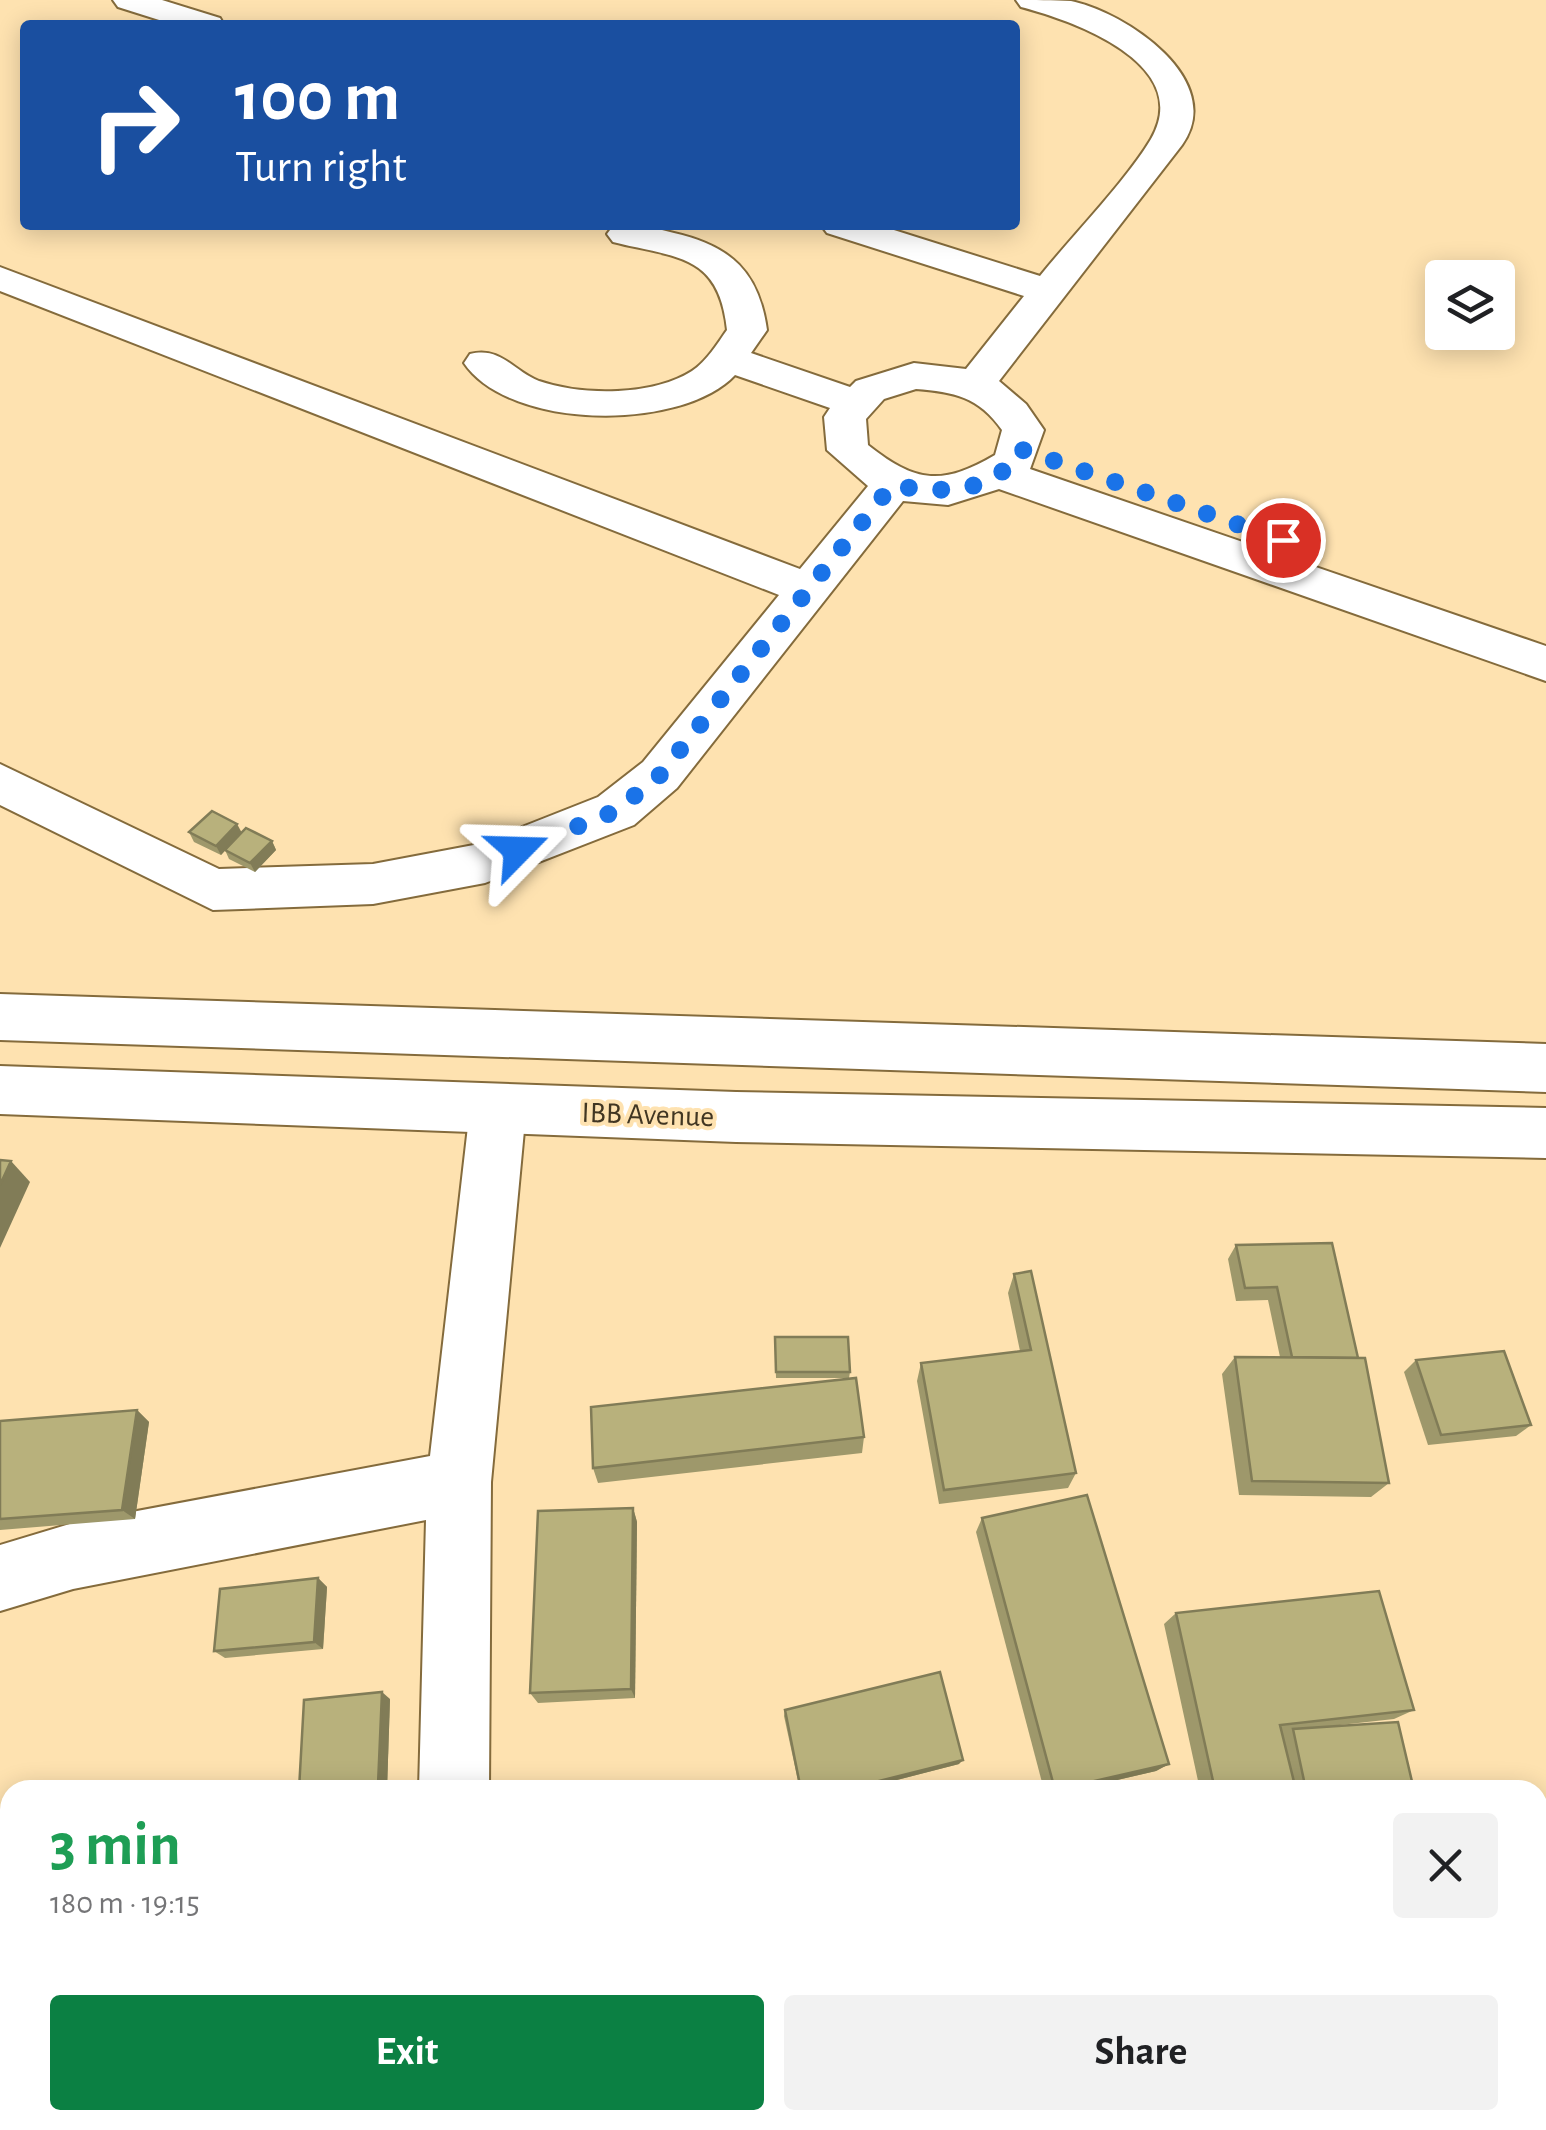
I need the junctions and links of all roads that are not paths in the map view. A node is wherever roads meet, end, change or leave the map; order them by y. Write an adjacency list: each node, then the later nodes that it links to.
1 (129, 0): 3 (main road)
2 (1032, 0): 7 (main road)
3 (192, 20)
4 (856, 230): 7 (main road)
5 (626, 234): 8 (main road)
6 (0, 278): 14 (main road)
7 (1050, 292): 10 (main road)
8 (727, 359): 9 (main road); 11 (main road)
9 (484, 363)
10 (976, 383): 11 (main road); 12 (main road)
11 (856, 402): 13 (main road)
12 (1008, 461): 13 (main road); 15 (main road); 16 (main road)
13 (892, 485): 14 (main road)
14 (808, 589): 17 (main road)
15 (1546, 631)
16 (1546, 664)
17 (0, 783)
18 (0, 1018): 19 (main road)
19 (1546, 1068)
20 (0, 1090): 21 (main road, IBB Avenue)
21 (498, 1109): 22 (main road, IBB Avenue); 23 (main road)
22 (1546, 1133)
23 (459, 1482): 24 (main road); 25 (main road)
24 (0, 1578)
25 (454, 1780)

